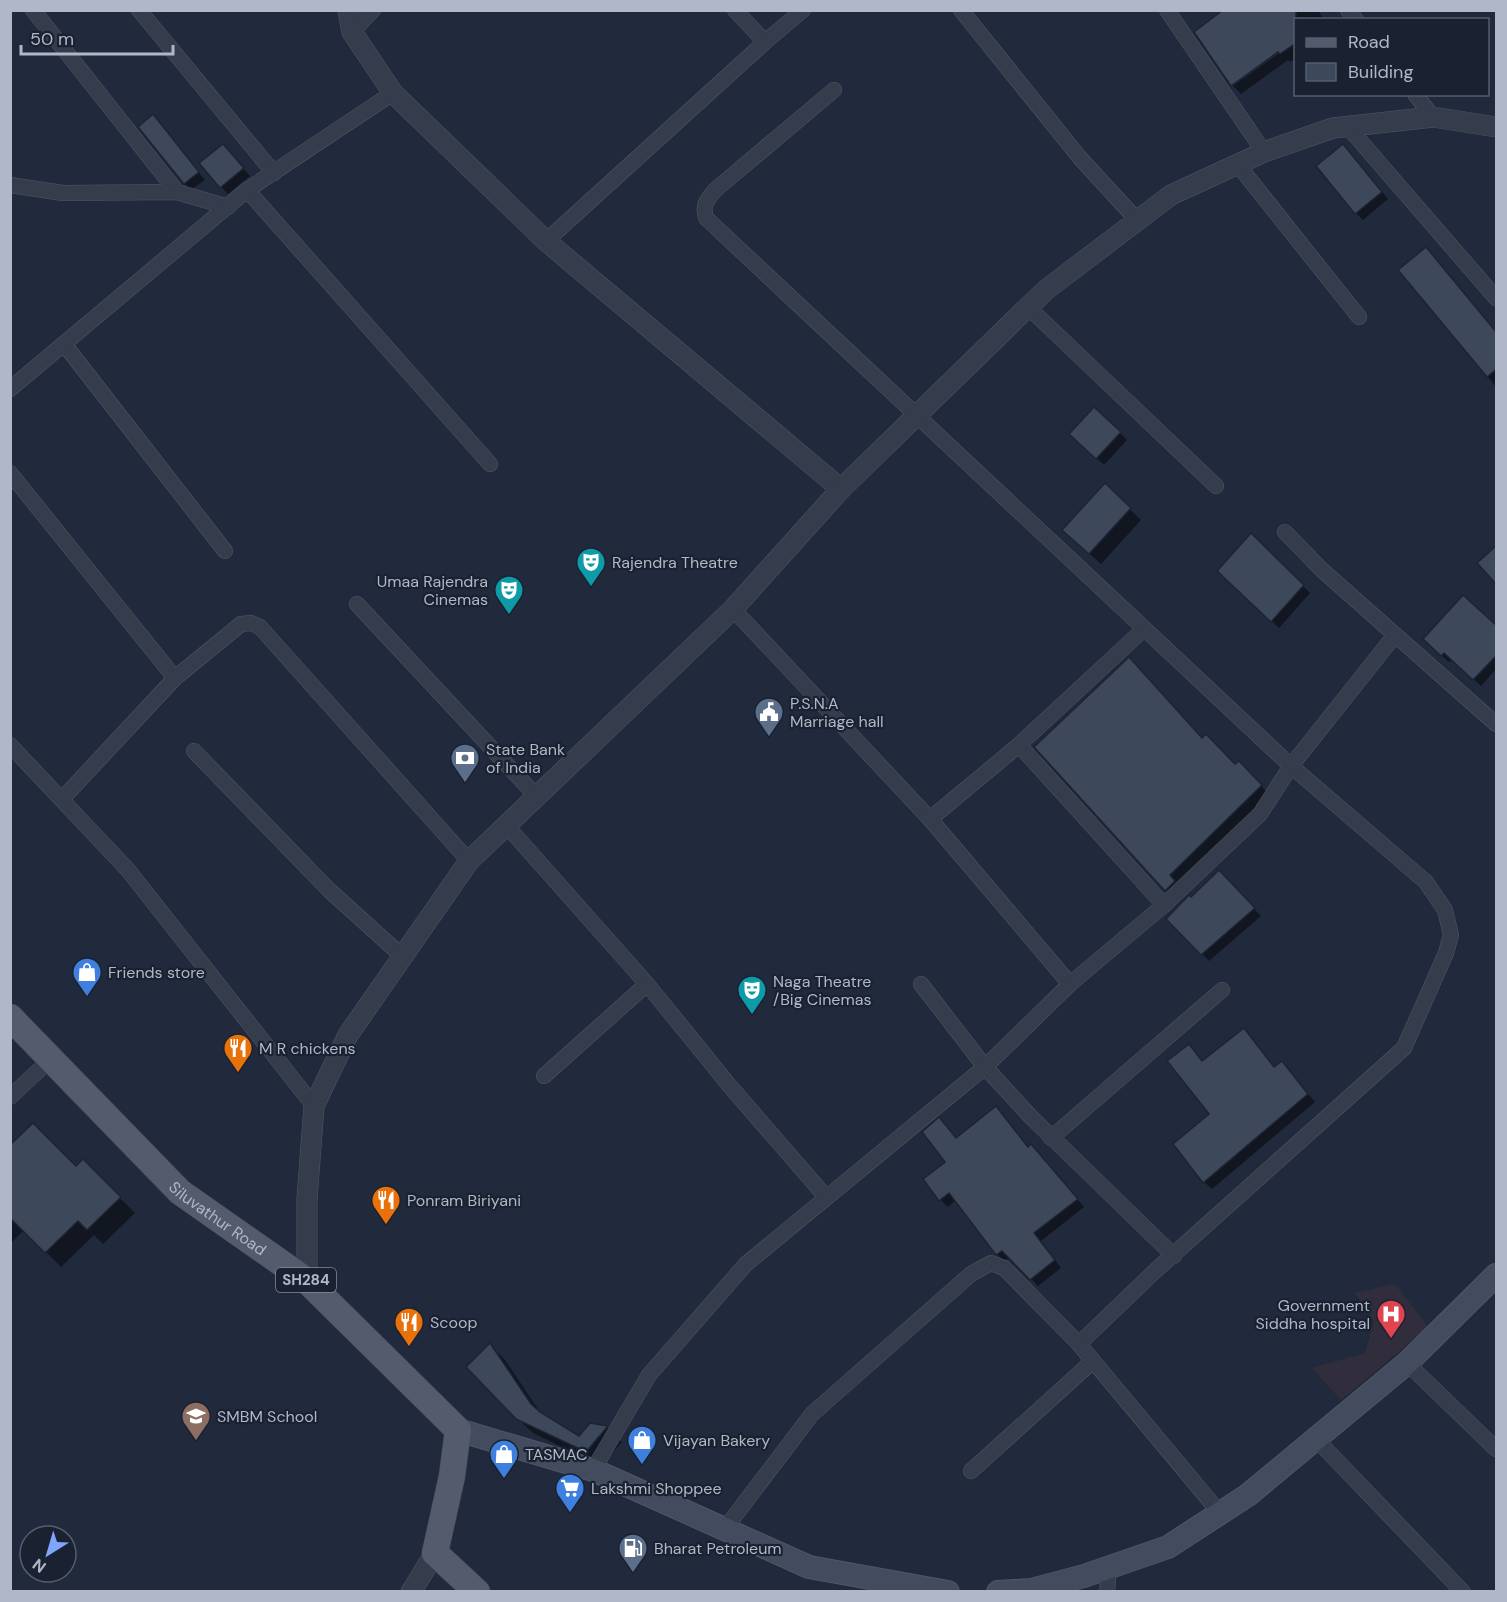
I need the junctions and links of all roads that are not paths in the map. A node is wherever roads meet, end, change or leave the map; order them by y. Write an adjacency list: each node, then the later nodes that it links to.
1 (33, 10): 22 (street)
2 (139, 10): 19 (street)
3 (373, 10): 9 (street)
4 (735, 10): 10 (street)
5 (803, 10): 10 (street)
6 (961, 10): 24 (street)
7 (1167, 10): 17 (street)
8 (347, 11): 9 (street)
9 (352, 33): 12 (street)
10 (765, 42): 25 (street)
11 (834, 90): 31 (street)
12 (393, 93): 19 (street); 25 (street)
13 (1417, 96): 14 (street)
14 (1433, 117): 15 (street); 16 (street)
15 (1348, 127): 17 (street); 26 (street)
16 (1497, 127)
17 (1264, 152): 18 (street)
18 (1238, 165): 24 (street); 28 (street)
19 (274, 173): 21 (street)
20 (10, 185): 22 (street)
21 (247, 190): 23 (street); 32 (street)
22 (177, 192): 23 (street)
23 (228, 207): 29 (street)
24 (1138, 221): 27 (street)
25 (546, 241): 35 (street)
26 (1497, 298)
27 (1028, 307): 31 (street); 34 (street)
28 (1359, 317)
29 (64, 344): 30 (street); 37 (street)
30 (10, 389)
31 (917, 415): 35 (street); 40 (street)
32 (490, 464)
33 (10, 473): 42 (street)
34 (1216, 486)
35 (841, 489): 39 (street)
36 (1285, 532): 41 (street)
37 (225, 551)
38 (357, 604): 49 (street)
39 (733, 609): 49 (street); 50 (street)
40 (1144, 629): 45 (street); 47 (street)
41 (1395, 635): 43 (street); 47 (street)
42 (175, 678): 48 (street); 52 (street)
43 (1497, 724)
44 (10, 745): 48 (street)
45 (1019, 745): 50 (street); 53 (street)
46 (194, 751): 54 (street)
47 (1291, 765): 53 (street); 67 (street)
48 (63, 798): 64 (street)
49 (538, 798): 51 (street)
50 (930, 819): 57 (street)
51 (506, 825): 52 (street); 55 (street)
52 (469, 861): 54 (street)
53 (1164, 905): 57 (street)
54 (402, 956): 64 (street)
55 (647, 984): 62 (street); 66 (street)
56 (921, 984): 61 (street)
57 (1070, 984): 61 (street)
58 (1222, 990): 65 (street)
59 (10, 1017): 60 (main road, Siluvathur Road / SH284)
60 (51, 1059): 63 (street); 69 (main road, Siluvathur Road / SH284)
61 (985, 1067): 65 (street); 66 (street)
62 (544, 1076)
63 (10, 1097)
64 (314, 1106): 69 (street)
65 (1052, 1138): 67 (street)
66 (826, 1197): 76 (street)
67 (1174, 1256): 70 (street)
68 (1497, 1275): 72 (main road)
69 (307, 1281): 73 (main road, Siluvathur Road / SH284)
70 (1079, 1344): 71 (street); 79 (street)
71 (1093, 1361): 77 (street); 78 (street)
72 (1407, 1363): 74 (main road); 75 (street)
73 (458, 1431): 76 (main road); 80 (main road)
74 (1316, 1439): 78 (main road); 87 (street)
75 (1497, 1449)
76 (593, 1470): 79 (main road)
77 (971, 1471)
78 (1220, 1513): 81 (main road)
79 (724, 1530): 84 (main road)
80 (435, 1553): 82 (street); 83 (main road)
81 (1109, 1568): 85 (main road); 86 (street)
82 (411, 1592)
83 (477, 1592)
84 (948, 1592)
85 (998, 1592)
86 (1107, 1592)
87 (1463, 1592)

